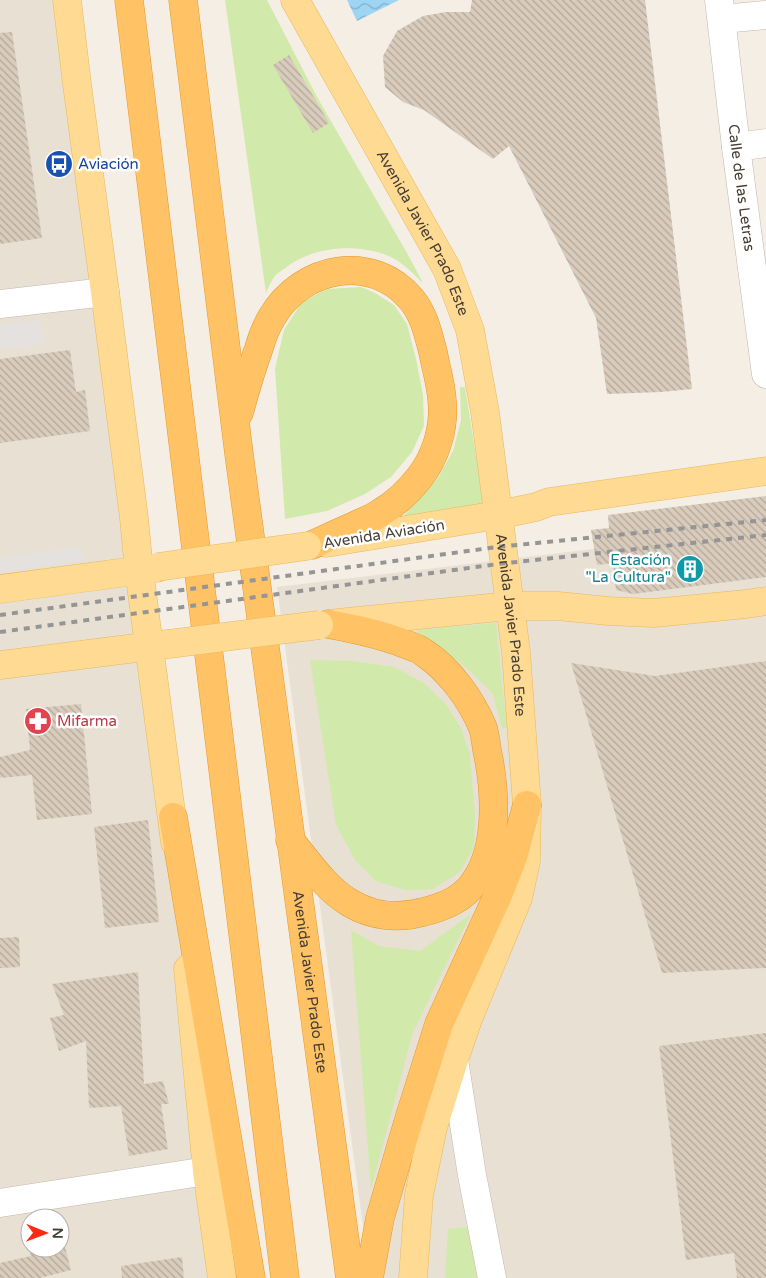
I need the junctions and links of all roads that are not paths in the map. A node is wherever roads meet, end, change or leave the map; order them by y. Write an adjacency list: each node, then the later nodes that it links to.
1 (67, 0): 11 (main road)
2 (182, 0): 8 (highway, Avenida Javier Prado Este)
3 (194, 0): 8 (highway)
4 (295, 0): 16 (main road, Avenida Javier Prado Este)
5 (128, 8): 33 (highway)
6 (721, 10): 7 (street); 10 (street, Calle de las Letras)
7 (766, 15)
8 (190, 64): 14 (highway, Avenida Javier Prado Este)
9 (766, 143): 10 (street)
10 (736, 147): 13 (street, Calle de las Letras)
11 (105, 292): 12 (street); 18 (main road)
12 (0, 304)
13 (766, 374)
14 (236, 424): 17 (highway); 27 (highway, Avenida Javier Prado Este)
15 (766, 471): 16 (main road, Avenida Aviación)
16 (498, 515): 17 (main road, Avenida Aviación); 21 (main road, Avenida Javier Prado Este)
17 (310, 546): 18 (main road, Avenida Aviación, bridge)
18 (149, 569): 19 (main road, Avenida Aviación); 23 (main road)
19 (0, 589)
20 (766, 601): 21 (main road)
21 (510, 606): 22 (main road); 25 (main road, Avenida Javier Prado Este)
22 (324, 625): 23 (main road, bridge); 27 (highway)
23 (159, 645): 24 (main road); 26 (main road)
24 (0, 665)
25 (527, 804): 28 (main road, Avenida Javier Prado Este); 35 (highway)
26 (173, 817): 29 (main road); 32 (highway)
27 (290, 840): 34 (highway, Avenida Javier Prado Este)
28 (454, 1060): 36 (main road, Avenida Javier Prado Este); 37 (street)
29 (207, 1171): 30 (street); 31 (main road)
30 (0, 1203)
31 (222, 1278)
32 (251, 1278)
33 (285, 1278)
34 (350, 1278)
35 (369, 1278)
36 (412, 1278)
37 (492, 1278)

